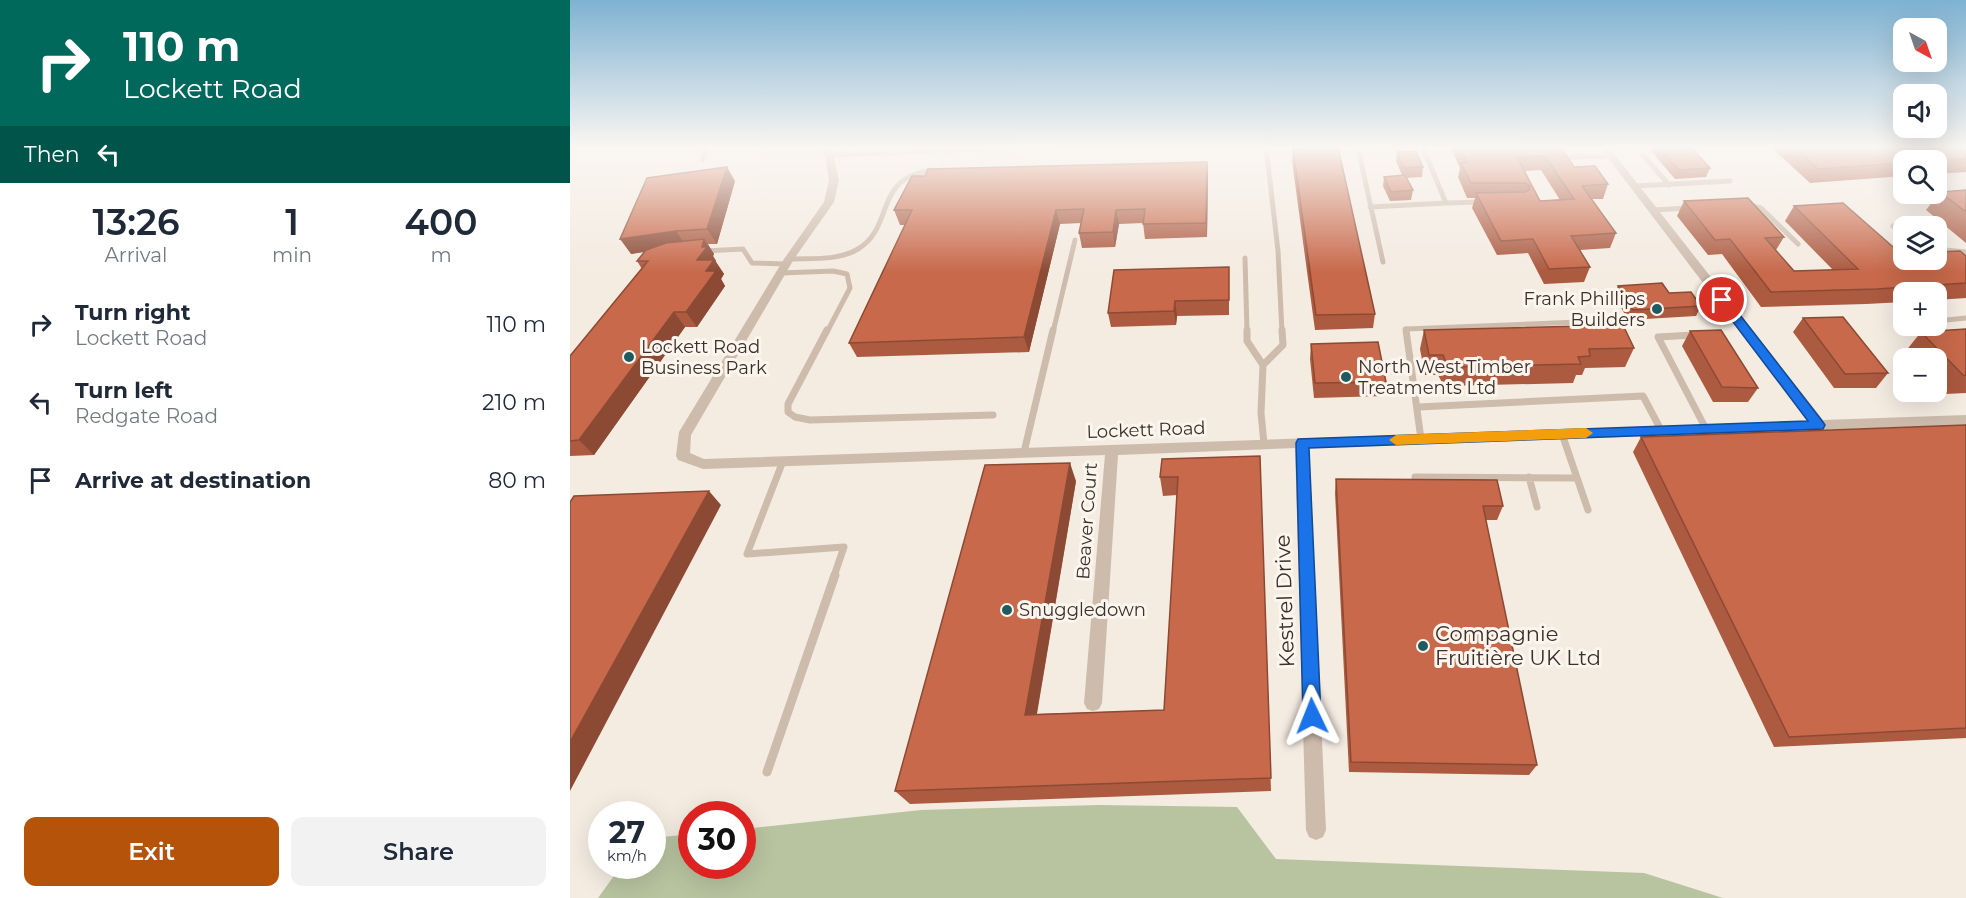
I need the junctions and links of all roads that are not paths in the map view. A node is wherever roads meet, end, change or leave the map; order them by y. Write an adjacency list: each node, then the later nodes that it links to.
1 (832, 188): 20 (street, Lockett Road)
2 (895, 188): 20 (lane)
3 (1271, 188): 25 (lane)
4 (1366, 188): 10 (lane)
5 (1440, 188): 8 (lane)
6 (1635, 188): 12 (street)
7 (1489, 202): 8 (lane)
8 (1446, 203): 10 (lane)
9 (1739, 204): 14 (lane)
10 (1370, 207): 19 (lane)
11 (1696, 207): 12 (lane)
12 (1652, 210): 29 (street)
13 (1075, 240): 37 (lane)
14 (1798, 244)
15 (1947, 250): 17 (lane)
16 (701, 251): 20 (lane)
17 (1966, 252)
18 (1245, 258): 25 (lane)
19 (1383, 262)
20 (785, 265): 27 (lane); 38 (street, Lockett Road)
21 (1966, 318): 22 (lane)
22 (1947, 320)
23 (1604, 321): 26 (lane)
24 (1700, 334): 30 (lane)
25 (1263, 365): 35 (lane)
26 (1419, 407): 31 (lane); 33 (lane)
27 (993, 415)
28 (1966, 420): 29 (street, Lockett Road)
29 (1819, 425): 30 (street, Lockett Road)
30 (1706, 429): 31 (street, Lockett Road)
31 (1661, 430): 32 (street, Lockett Road)
32 (1562, 434): 33 (street, Lockett Road); 41 (lane)
33 (1421, 439): 34 (street, Lockett Road)
34 (1302, 443): 35 (street, Lockett Road); 46 (street, Kestrel Drive)
35 (1264, 444): 36 (street, Lockett Road)
36 (1112, 449): 37 (street, Lockett Road); 44 (street, Beaver Court)
37 (1024, 452): 38 (street, Lockett Road)
38 (783, 461): 45 (lane)
39 (1415, 477): 40 (lane)
40 (1529, 477): 41 (lane); 42 (lane)
41 (1577, 478): 43 (lane)
42 (1537, 507)
43 (1588, 510)
44 (1093, 703)
45 (767, 772)
46 (1316, 830)

